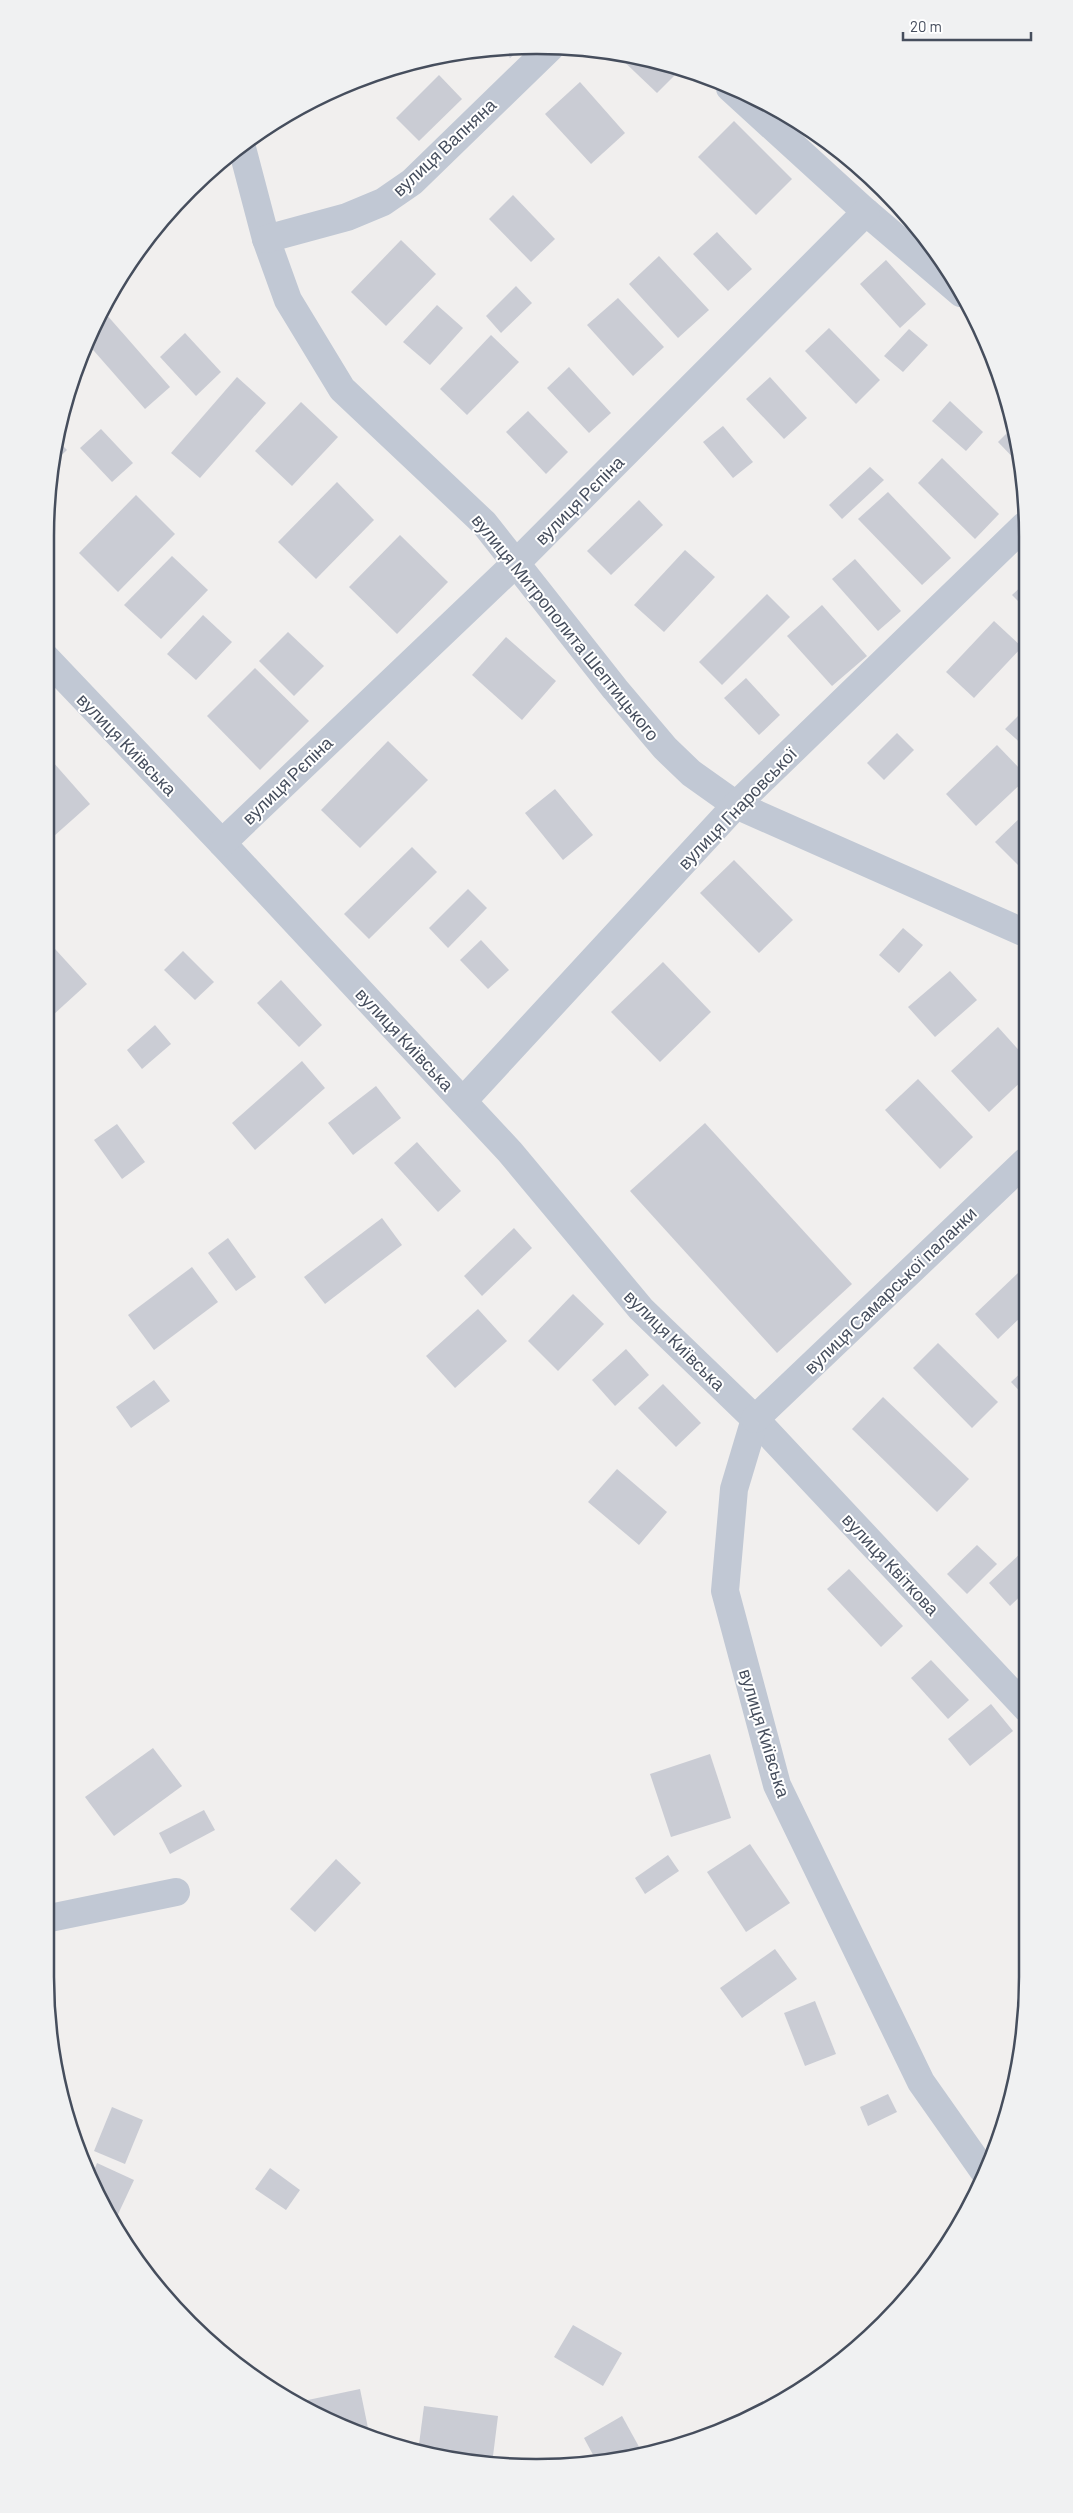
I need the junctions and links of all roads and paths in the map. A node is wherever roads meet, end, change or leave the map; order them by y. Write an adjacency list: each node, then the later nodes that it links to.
1 (544, 54): 5 (street, вулиця Вапняна)
2 (745, 101): 4 (street)
3 (244, 154): 5 (street, вулиця Митрополита Шептицького)
4 (866, 212): 6 (street); 8 (street, вулиця Рєпіна)
5 (266, 239): 8 (street, вулиця Митрополита Шептицького)
6 (945, 280)
7 (1019, 531): 10 (street, вулиця Гнаровської)
8 (515, 564): 10 (street, вулиця Митрополита Шептицького); 11 (street, вулиця Рєпіна)
9 (54, 666): 11 (street, вулиця Київська)
10 (736, 805): 12 (street, вулиця Митрополита Шептицького); 13 (street, вулиця Гнаровської)
11 (222, 843): 13 (street, вулиця Київська)
12 (1019, 930)
13 (463, 1101): 15 (street, вулиця Київська)
14 (1019, 1168): 15 (street, вулиця Самарської паланки)
15 (755, 1419): 16 (street, вулиця Квіткова); 19 (street, вулиця Київська)
16 (1019, 1700)
17 (176, 1892): 18 (street)
18 (54, 1917)
19 (980, 2166)

